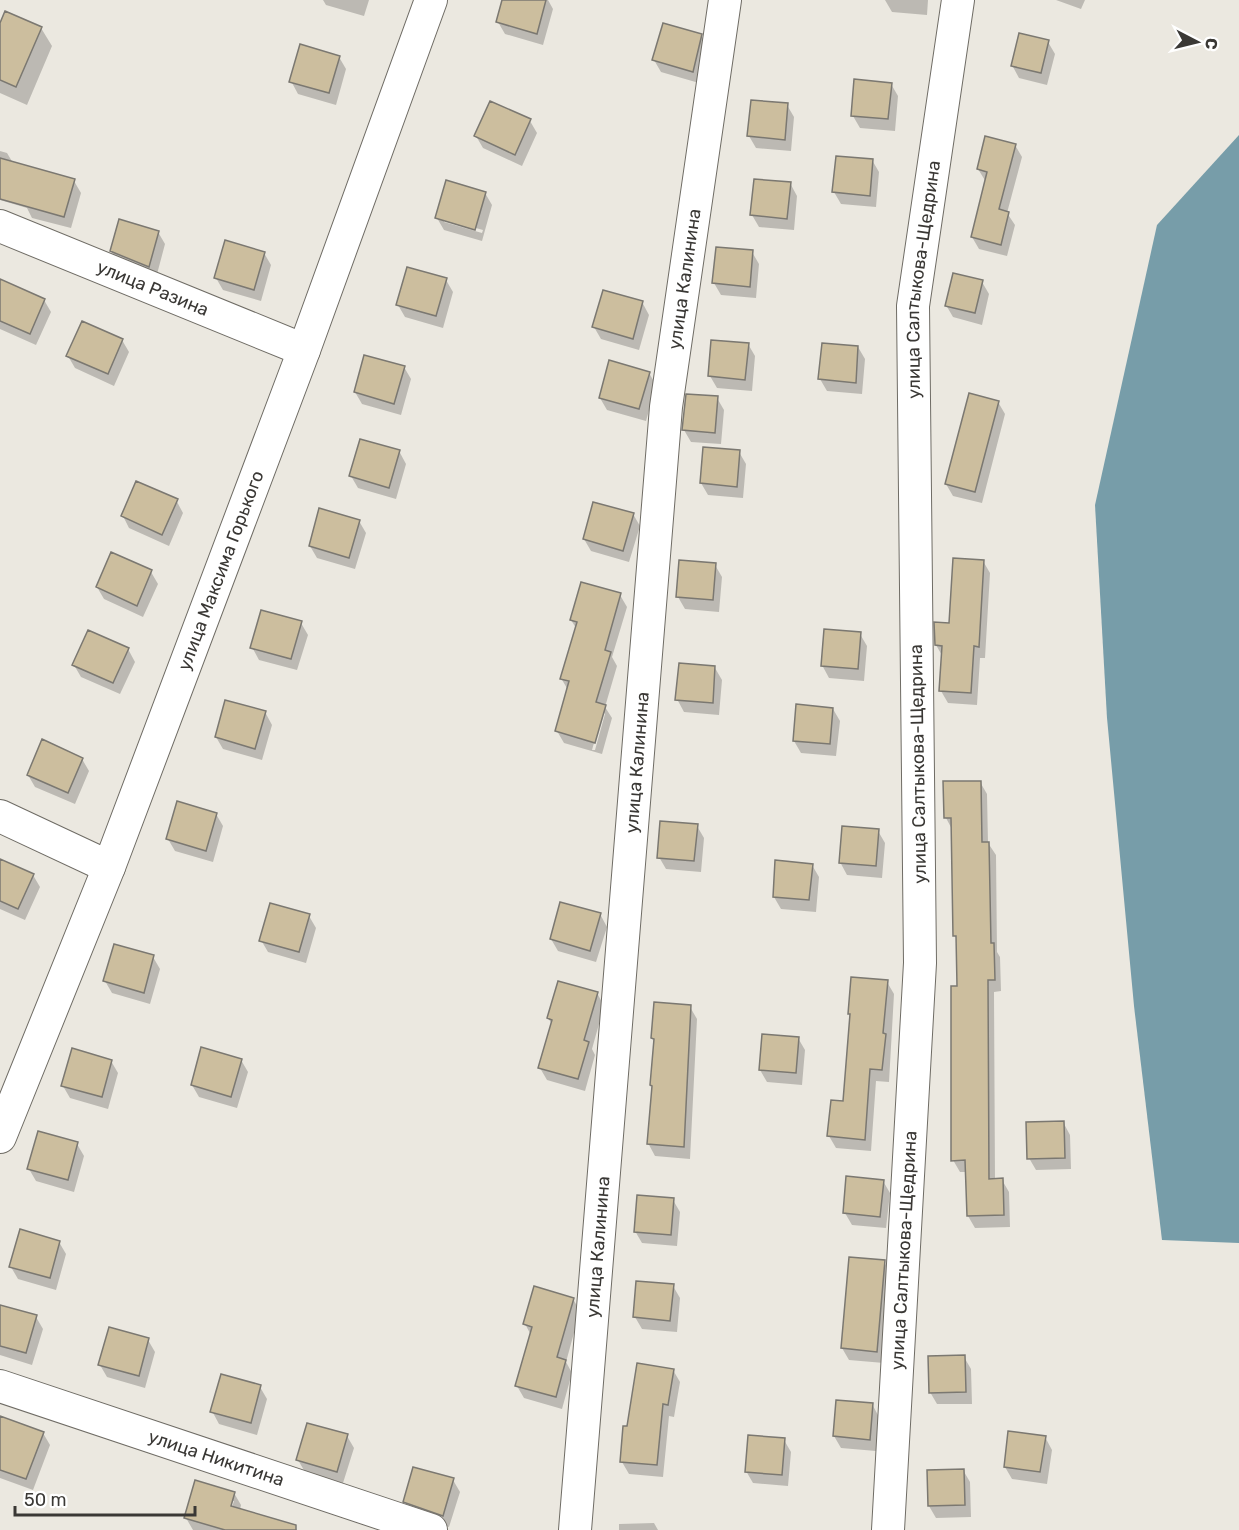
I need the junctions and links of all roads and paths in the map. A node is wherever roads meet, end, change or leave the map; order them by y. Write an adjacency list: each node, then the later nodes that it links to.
1 (431, 0): 5 (street, улица Максима Горького)
2 (725, 0): 11 (street, улица Калинина)
3 (958, 0): 12 (street, улица Салтыкова-Щедрина)
4 (0, 226): 5 (street, улица Разина)
5 (304, 350): 7 (street, улица Максима Горького)
6 (0, 816): 7 (street)
7 (109, 867): 8 (street, улица Максима Горького)
8 (0, 1137)
9 (0, 1386): 10 (street, улица Никитина)
10 (431, 1530)
11 (575, 1530)
12 (888, 1530)

